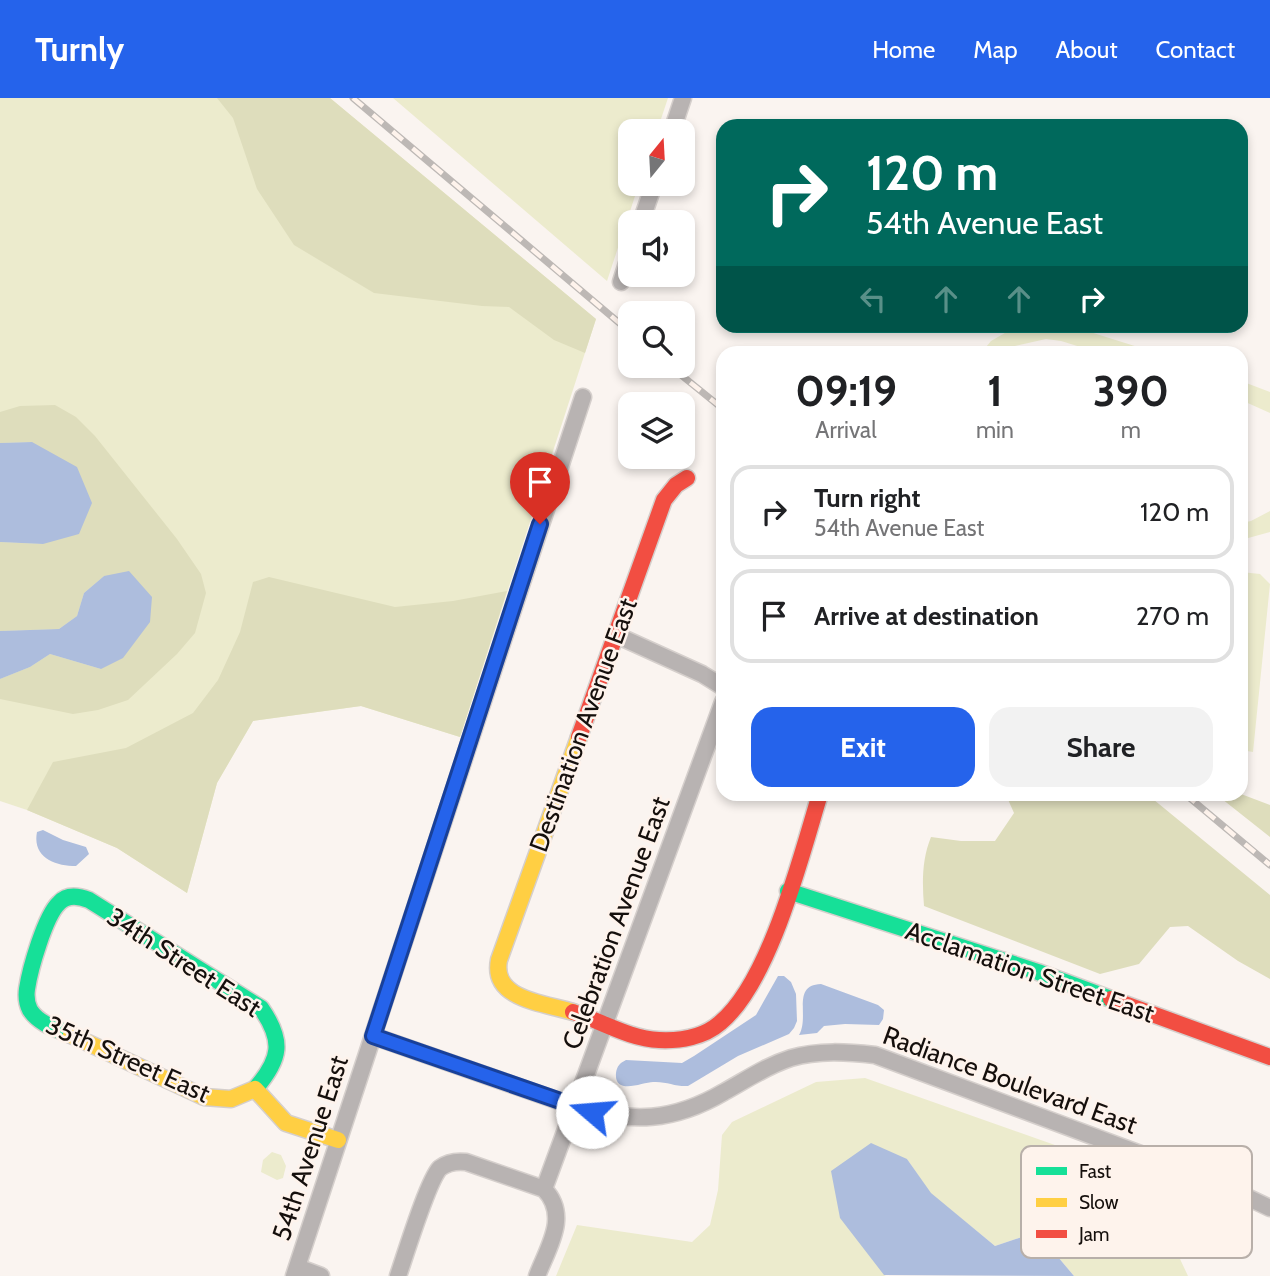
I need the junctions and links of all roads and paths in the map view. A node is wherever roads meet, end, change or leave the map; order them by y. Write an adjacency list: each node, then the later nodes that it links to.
1 (683, 98): 2 (street)
2 (676, 119)
3 (583, 397): 12 (street, 54th Avenue East)
4 (687, 478): 5 (street, Destination Avenue East)
5 (615, 635): 6 (street); 11 (street, Destination Avenue East)
6 (716, 683)
7 (716, 721): 11 (street, Celebration Avenue East)
8 (818, 801): 9 (street)
9 (788, 891): 11 (street); 13 (street, Acclamation Street East)
10 (28, 1008): 14 (street, 35th Street East); 14 (street, 34th Street East)
11 (605, 1023): 15 (street, Celebration Avenue East)
12 (373, 1036): 15 (street, Radiance Boulevard East); 16 (street, 54th Avenue East)
13 (1270, 1057)
14 (255, 1089): 16 (street)
15 (576, 1107): 17 (street, Radiance Boulevard East); 18 (street, Celebration Avenue East)
16 (338, 1140): 21 (street, 54th Avenue East)
17 (1119, 1146)
18 (544, 1189): 23 (street); 24 (street)
19 (1252, 1200): 20 (street, Radiance Boulevard East)
20 (1270, 1208)
21 (296, 1271): 22 (street)
22 (321, 1276)
23 (398, 1276)
24 (537, 1276)

